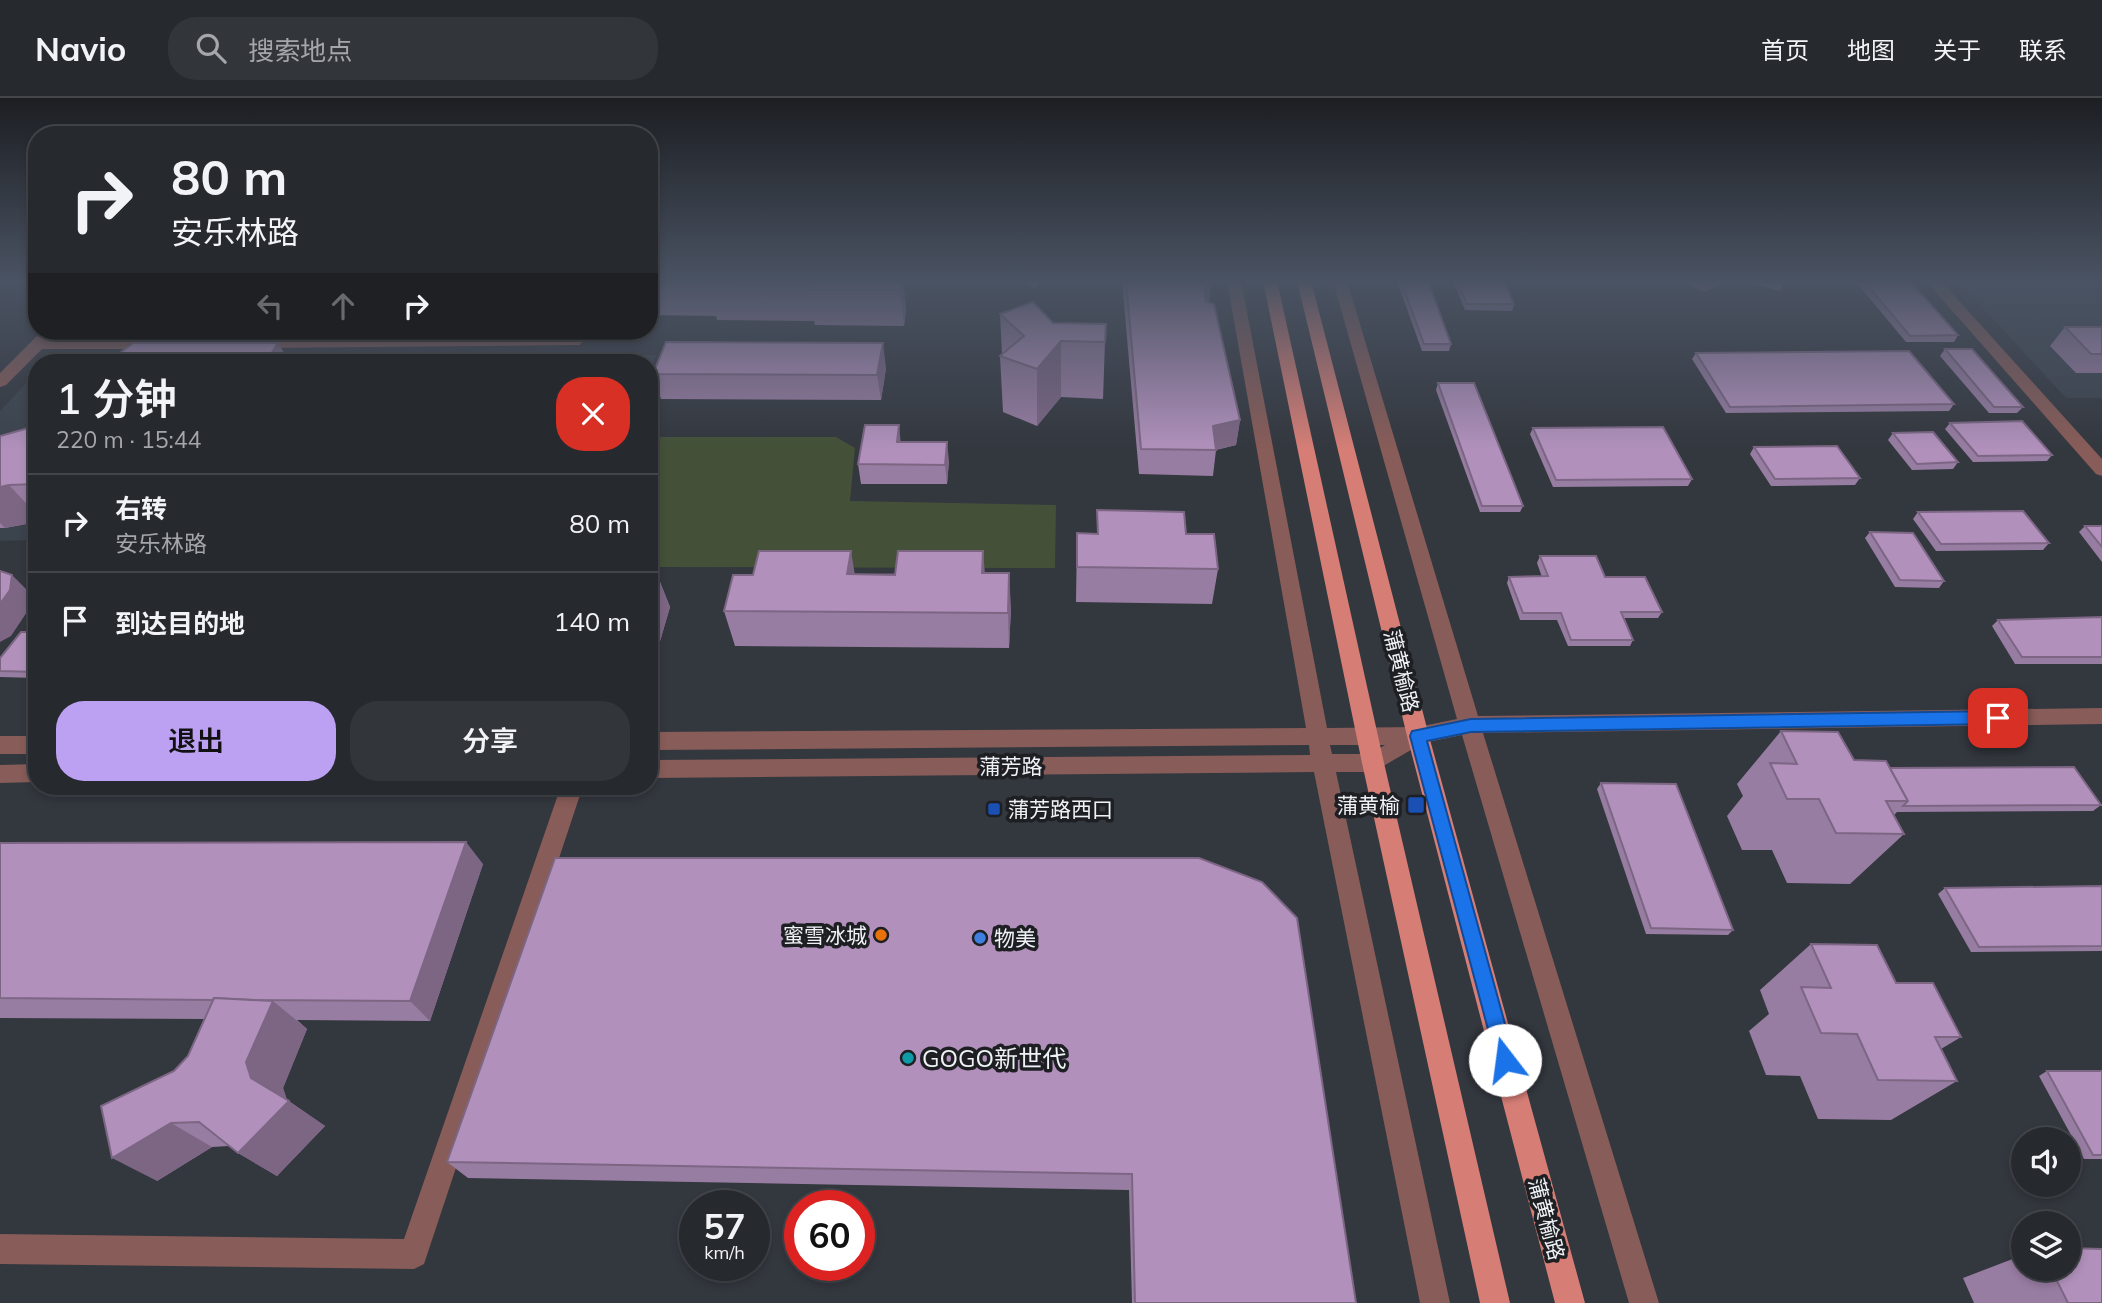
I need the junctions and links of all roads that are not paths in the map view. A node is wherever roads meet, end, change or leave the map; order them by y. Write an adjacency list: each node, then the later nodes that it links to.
1 (1244, 337): 17 (street)
2 (1281, 337): 18 (main road)
3 (1318, 337): 19 (main road, 蒲黄榆路)
4 (1357, 337): 16 (street)
5 (1983, 337): 14 (street)
6 (42, 340): 8 (street)
7 (574, 342): 10 (street)
8 (38, 344): 9 (street); 12 (street)
9 (177, 344)
10 (232, 344)
11 (28, 354): 13 (street)
12 (28, 354)
13 (0, 383)
14 (2102, 470)
15 (2102, 716): 16 (street)
16 (1471, 725): 19 (street); 33 (street)
17 (1318, 736): 18 (street, 蒲芳路); 20 (street, 蒲芳路); 24 (street)
18 (1367, 736): 19 (street, 蒲芳路); 23 (main road)
19 (1418, 736): 23 (street); 32 (main road, 蒲黄榆路)
20 (658, 740)
21 (0, 745): 22 (street)
22 (28, 745)
23 (1373, 763): 24 (street, 蒲芳路); 31 (main road)
24 (1323, 764): 25 (street, 蒲芳路); 30 (street)
25 (658, 769)
26 (28, 773): 27 (street)
27 (0, 774)
28 (569, 795): 29 (street)
29 (0, 1250)
30 (1436, 1303)
31 (1495, 1303)
32 (1570, 1303)
33 (1644, 1303)

